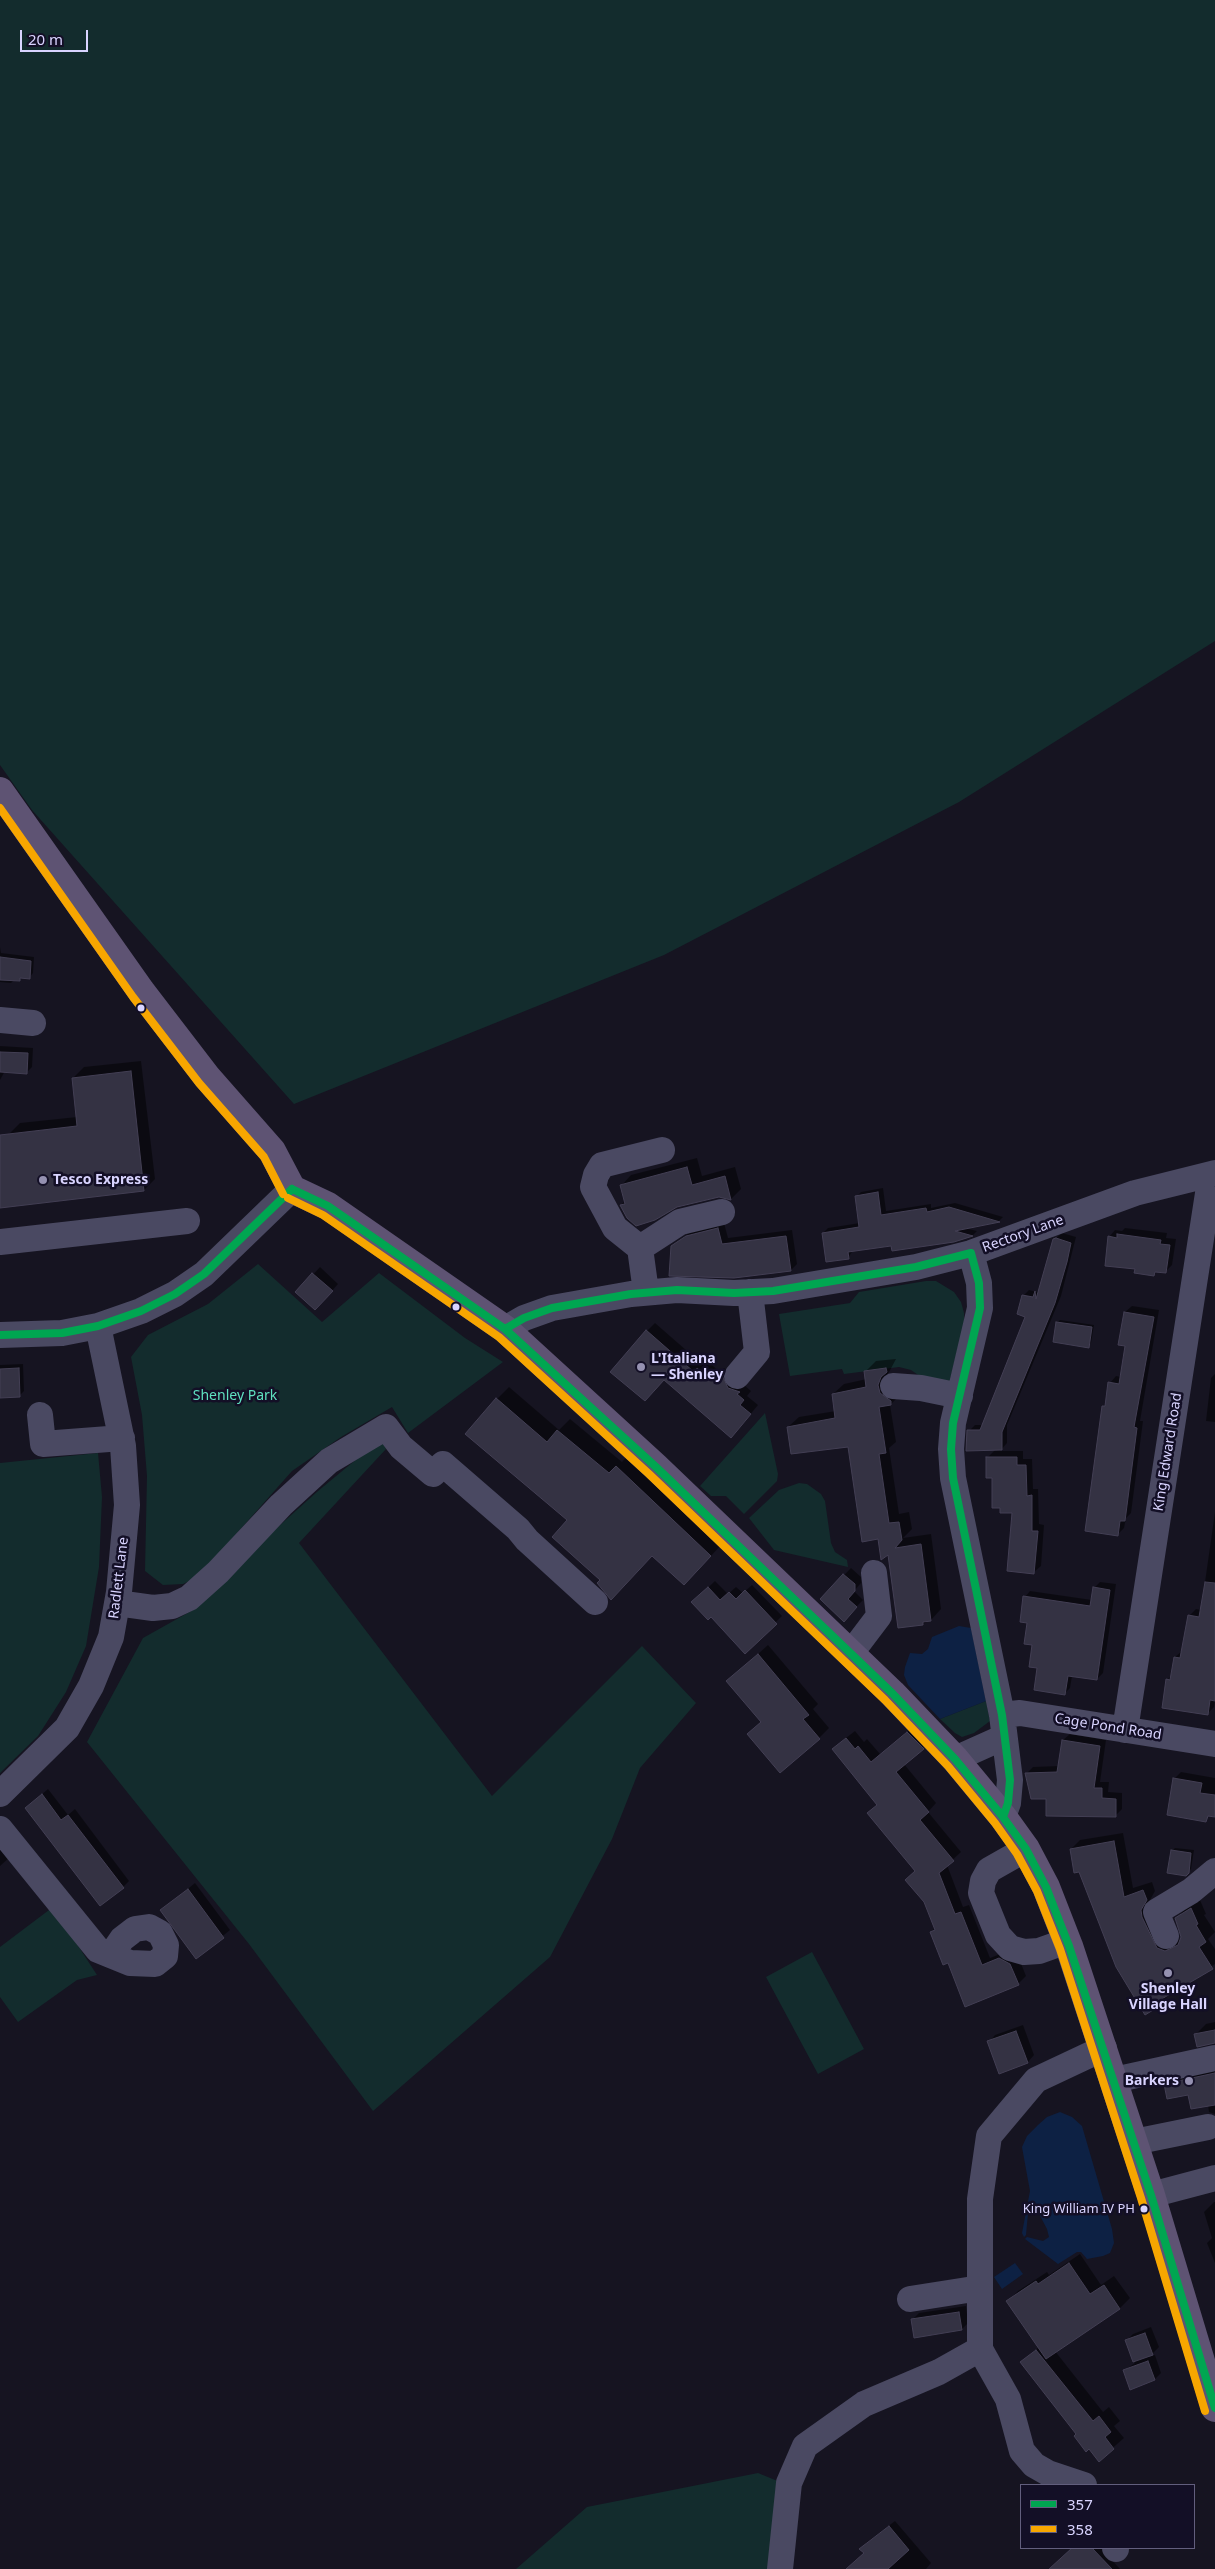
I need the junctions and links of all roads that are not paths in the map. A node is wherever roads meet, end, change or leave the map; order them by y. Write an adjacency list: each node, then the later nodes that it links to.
1 (0, 791): 6 (main road)
2 (0, 1020): 3 (street)
3 (33, 1022)
4 (662, 1150): 10 (street)
5 (1213, 1173): 11 (street, Rectory Lane); 27 (street, King Edward Road)
6 (292, 1189): 14 (street); 15 (main road)
7 (722, 1212): 10 (street)
8 (188, 1222): 9 (street)
9 (0, 1242)
10 (640, 1248): 12 (street)
11 (971, 1253): 13 (street, Rectory Lane); 19 (street)
12 (646, 1292): 13 (street, Rectory Lane); 15 (street, Rectory Lane)
13 (750, 1292): 17 (street)
14 (98, 1326): 16 (street); 21 (street, Radlett Lane)
15 (505, 1329): 25 (main road)
16 (0, 1335)
17 (737, 1376)
18 (893, 1386): 19 (street)
19 (960, 1396): 26 (street)
20 (40, 1415): 21 (street)
21 (122, 1438): 24 (street, Radlett Lane)
22 (874, 1574): 25 (street)
23 (594, 1602): 24 (street)
24 (117, 1603): 30 (street, Radlett Lane)
25 (850, 1653): 29 (main road)
26 (1003, 1726): 27 (street, Cage Pond Road); 29 (street); 31 (street)
27 (1125, 1730): 28 (street, Cage Pond Road)
28 (1215, 1744)
29 (955, 1759): 31 (main road)
30 (0, 1794)
31 (1003, 1817): 33 (main road)
32 (0, 1829): 37 (street)
33 (1026, 1849): 36 (main road); 36 (street)
34 (1215, 1871): 35 (street)
35 (1166, 1936)
36 (1067, 1941): 38 (main road)
37 (111, 1955)
38 (1104, 2048): 40 (main road); 45 (street)
39 (1215, 2058): 40 (street)
40 (1114, 2080): 42 (main road)
41 (1208, 2127): 42 (street)
42 (1134, 2142): 44 (main road)
43 (1215, 2178): 44 (street)
44 (1150, 2195): 48 (main road)
45 (980, 2288): 46 (street); 47 (street)
46 (910, 2299)
47 (980, 2349): 50 (street); 51 (street)
48 (1208, 2362): 49 (main road)
49 (1215, 2408)
50 (1081, 2484)
51 (780, 2569)

